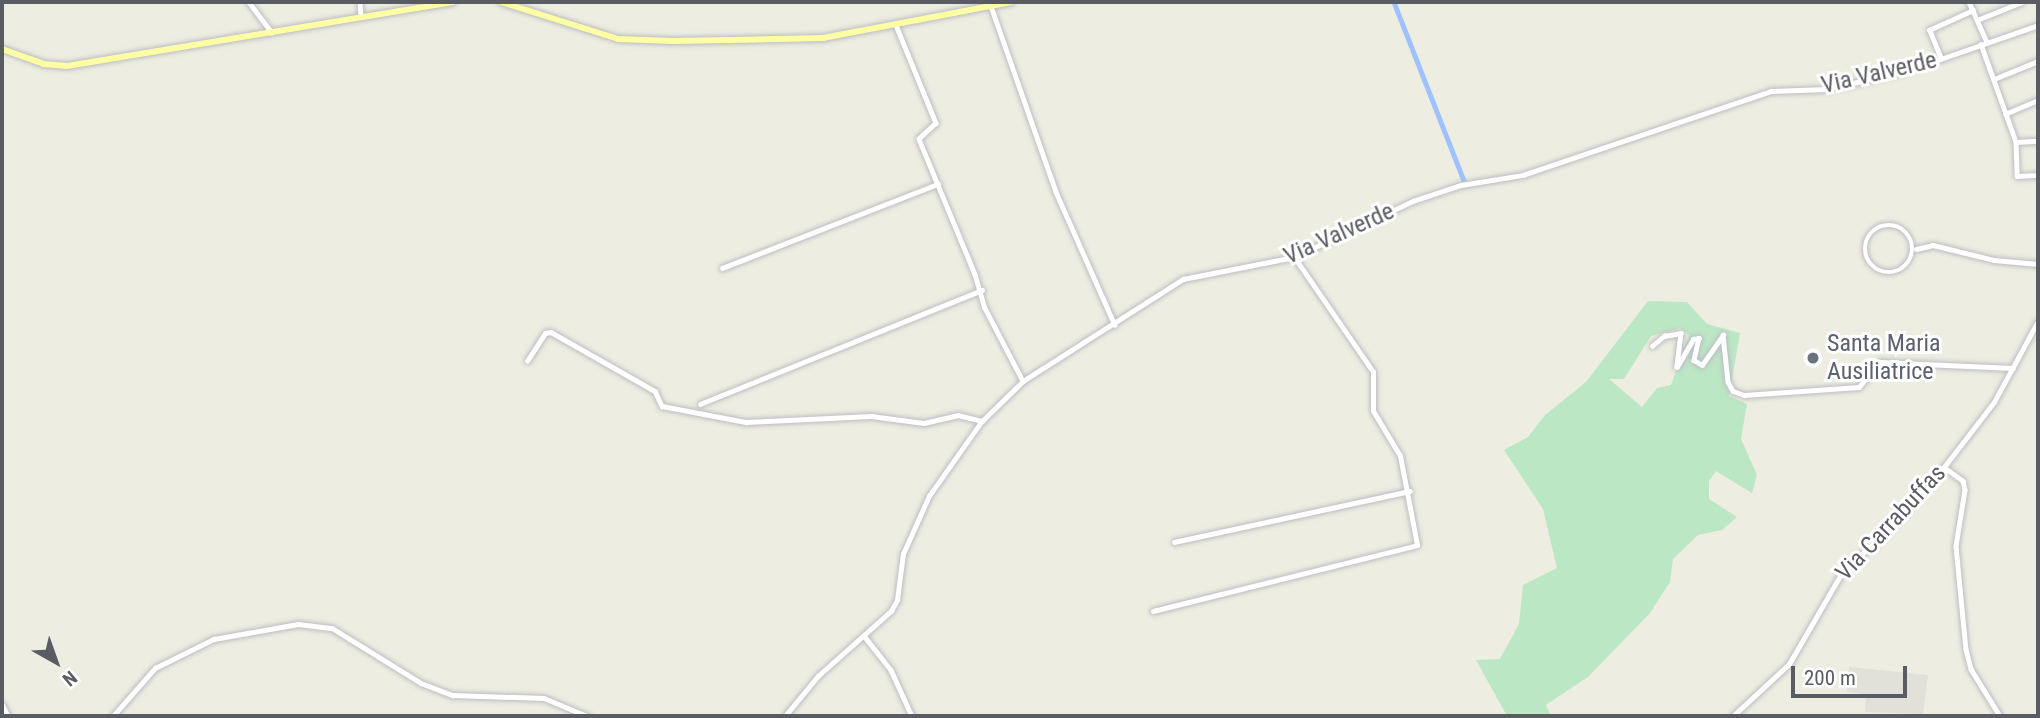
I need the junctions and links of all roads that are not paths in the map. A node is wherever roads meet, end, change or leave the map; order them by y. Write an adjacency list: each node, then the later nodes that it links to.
1 (248, 2): 14 (street)
2 (360, 2): 10 (street)
3 (453, 2): 10 (main road)
4 (502, 2): 12 (main road)
5 (1011, 2): 8 (main road)
6 (1969, 2): 9 (street)
7 (2022, 2): 11 (street)
8 (991, 6): 12 (main road); 32 (street)
9 (1973, 10): 11 (street); 17 (street)
10 (362, 17): 14 (main road)
11 (1977, 20): 15 (street)
12 (896, 24): 25 (street)
13 (2038, 26): 15 (street, Via Valverde)
14 (272, 32): 16 (main road)
15 (1984, 43): 17 (street, Via Valverde); 19 (street)
16 (2, 49)
17 (1941, 60): 27 (street, Via Valverde)
18 (2038, 61): 19 (street)
19 (1993, 79): 21 (street)
20 (2038, 100): 21 (street)
21 (2005, 114): 23 (street)
22 (2038, 141): 23 (street)
23 (2017, 142): 24 (street)
24 (2038, 175)
25 (938, 184): 29 (street); 30 (street)
26 (1916, 249): 26 (street); 28 (street)
27 (1294, 257): 32 (street, Via Valverde); 40 (street)
28 (2038, 264)
29 (722, 268)
30 (982, 290): 36 (street); 37 (street)
31 (2038, 321): 35 (street, Via Carrabuffas)
32 (1115, 325): 36 (street, Via Valverde)
33 (1653, 346): 35 (street)
34 (527, 361): 38 (street)
35 (2013, 369): 39 (street, Via Carrabuffas)
36 (1023, 381): 38 (street, Via Valverde)
37 (701, 404)
38 (982, 421): 43 (street, Via Valverde)
39 (1944, 467): 50 (street, Via Carrabuffas); 51 (street)
40 (1410, 491): 41 (street); 42 (street)
41 (1174, 542)
42 (1153, 611)
43 (865, 638): 48 (street, Via Valverde); 49 (street)
44 (2, 704): 45 (street)
45 (8, 716)
46 (113, 716): 47 (street)
47 (587, 716)
48 (785, 716)
49 (912, 716)
50 (1733, 716)
51 (2000, 716)

